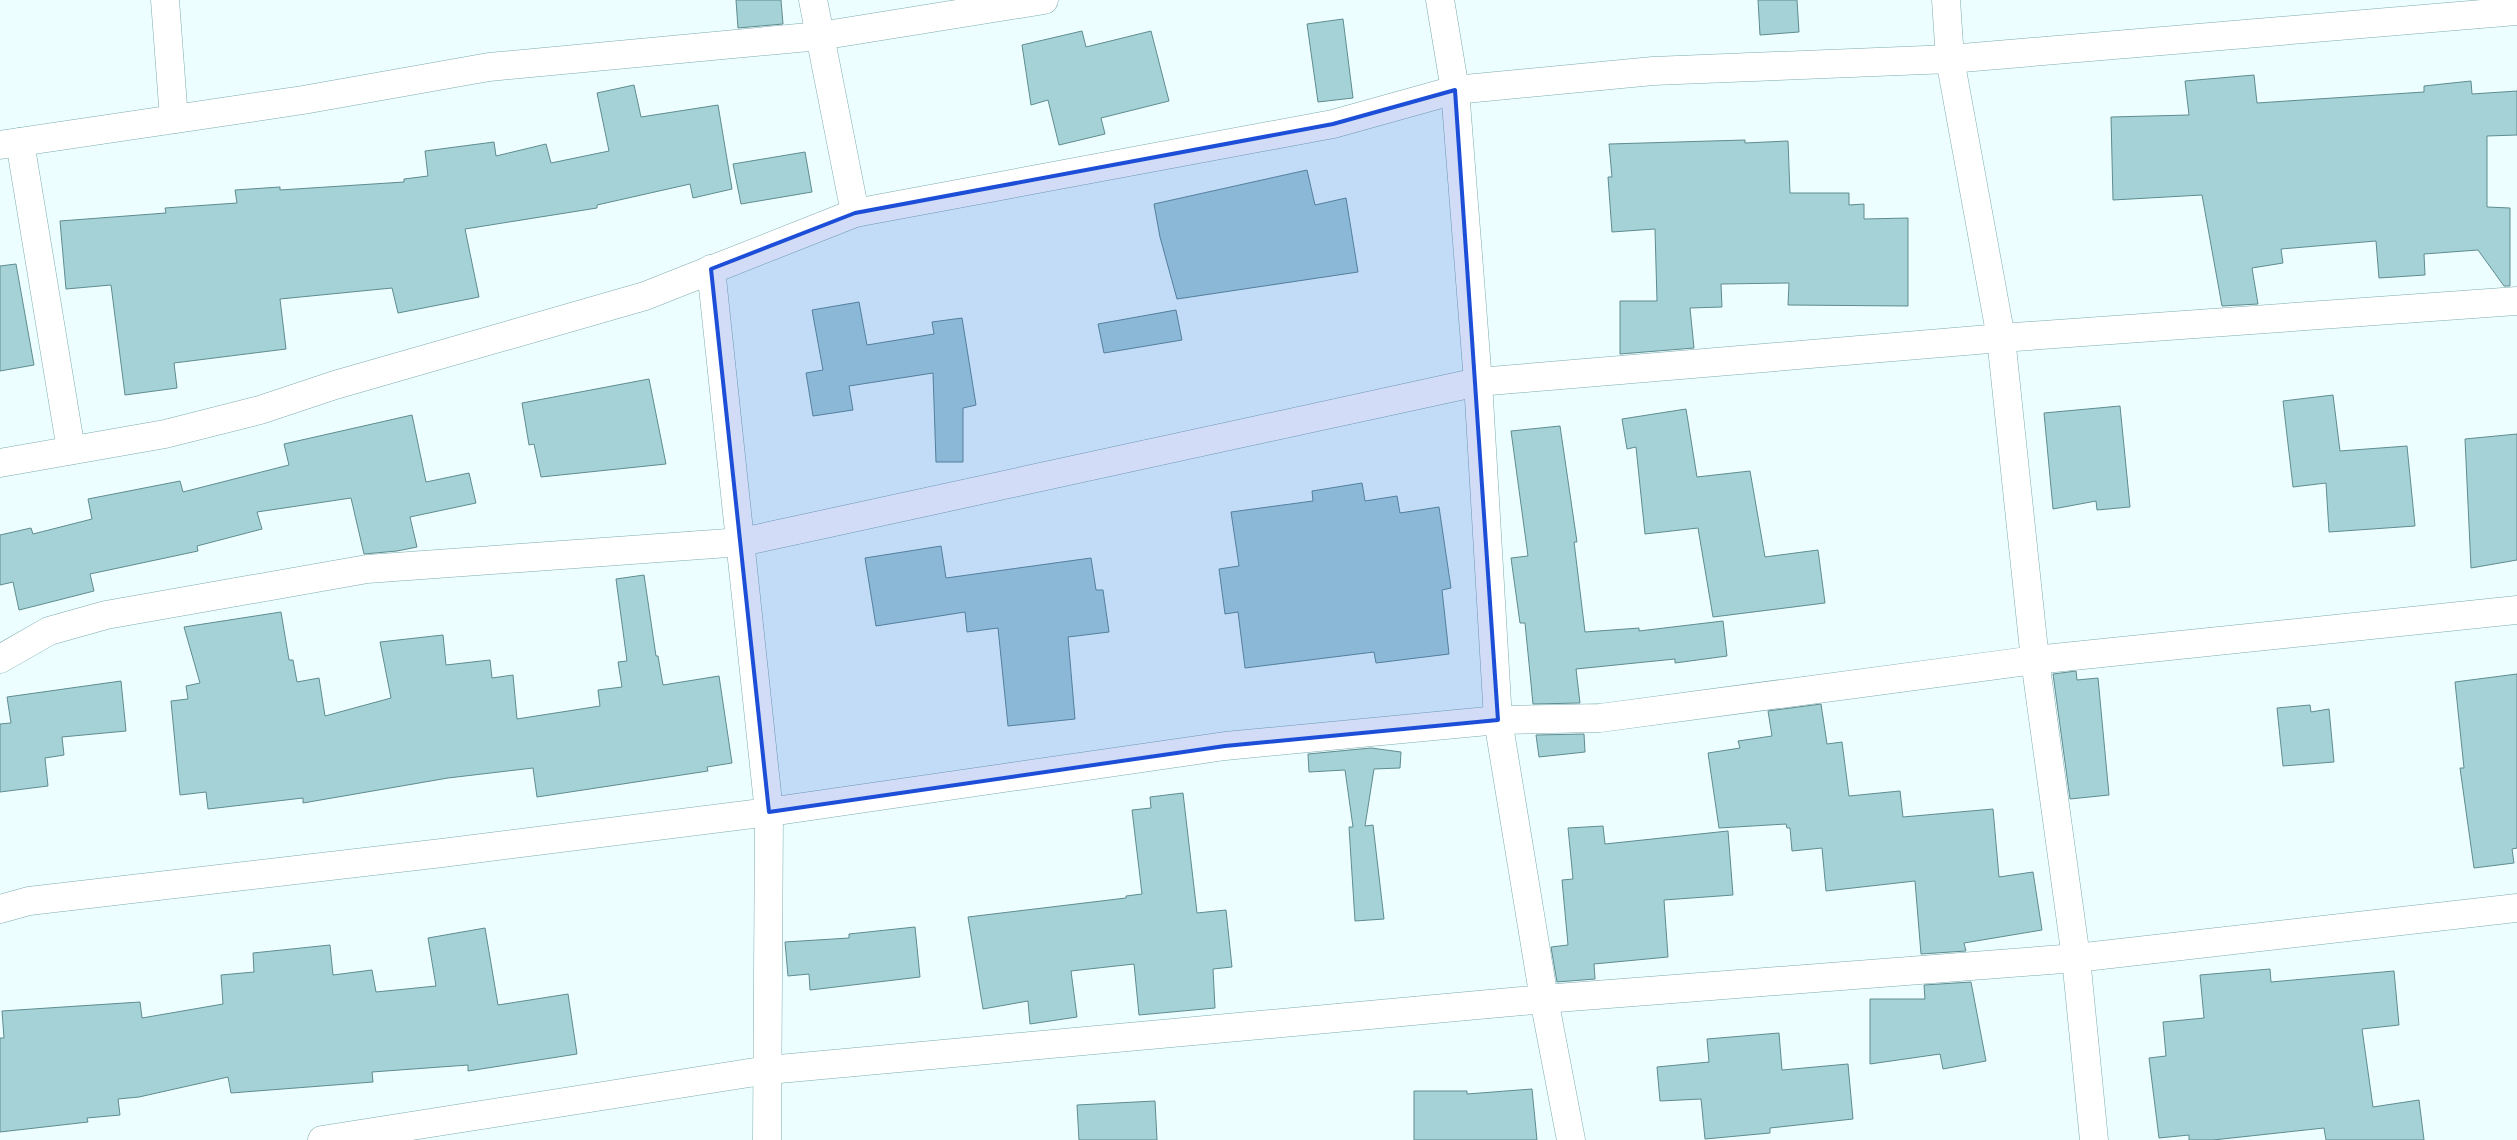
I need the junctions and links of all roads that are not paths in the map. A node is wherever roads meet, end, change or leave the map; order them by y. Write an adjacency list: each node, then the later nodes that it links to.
1 (165, 0): 10 (street)
2 (814, 0): 7 (street)
3 (1044, 0): 7 (street)
4 (1440, 0): 9 (street)
5 (1946, 0): 8 (street)
6 (2517, 11): 8 (street)
7 (820, 36): 10 (street); 12 (street)
8 (1950, 59): 9 (street); 15 (street)
9 (1455, 90): 12 (street); 16 (street)
10 (174, 119): 11 (street)
11 (10, 144): 17 (street)
12 (855, 213): 13 (street)
13 (711, 269): 17 (street); 19 (street)
14 (2517, 302): 15 (street)
15 (2001, 338): 16 (street); 22 (street)
16 (1478, 382): 19 (street); 23 (street)
17 (71, 450): 18 (street)
18 (0, 463)
19 (742, 542): 21 (street); 24 (street)
20 (2517, 610): 22 (street)
21 (0, 659)
22 (2035, 660): 23 (street); 27 (street)
23 (1498, 720): 24 (street); 28 (street)
24 (769, 812): 26 (street); 29 (street)
25 (2517, 908): 27 (street)
26 (0, 909)
27 (2076, 958): 28 (street); 33 (street)
28 (1544, 999): 29 (street); 32 (street)
29 (768, 1070): 30 (street); 31 (street)
30 (328, 1139)
31 (768, 1140)
32 (1571, 1140)
33 (2094, 1140)

